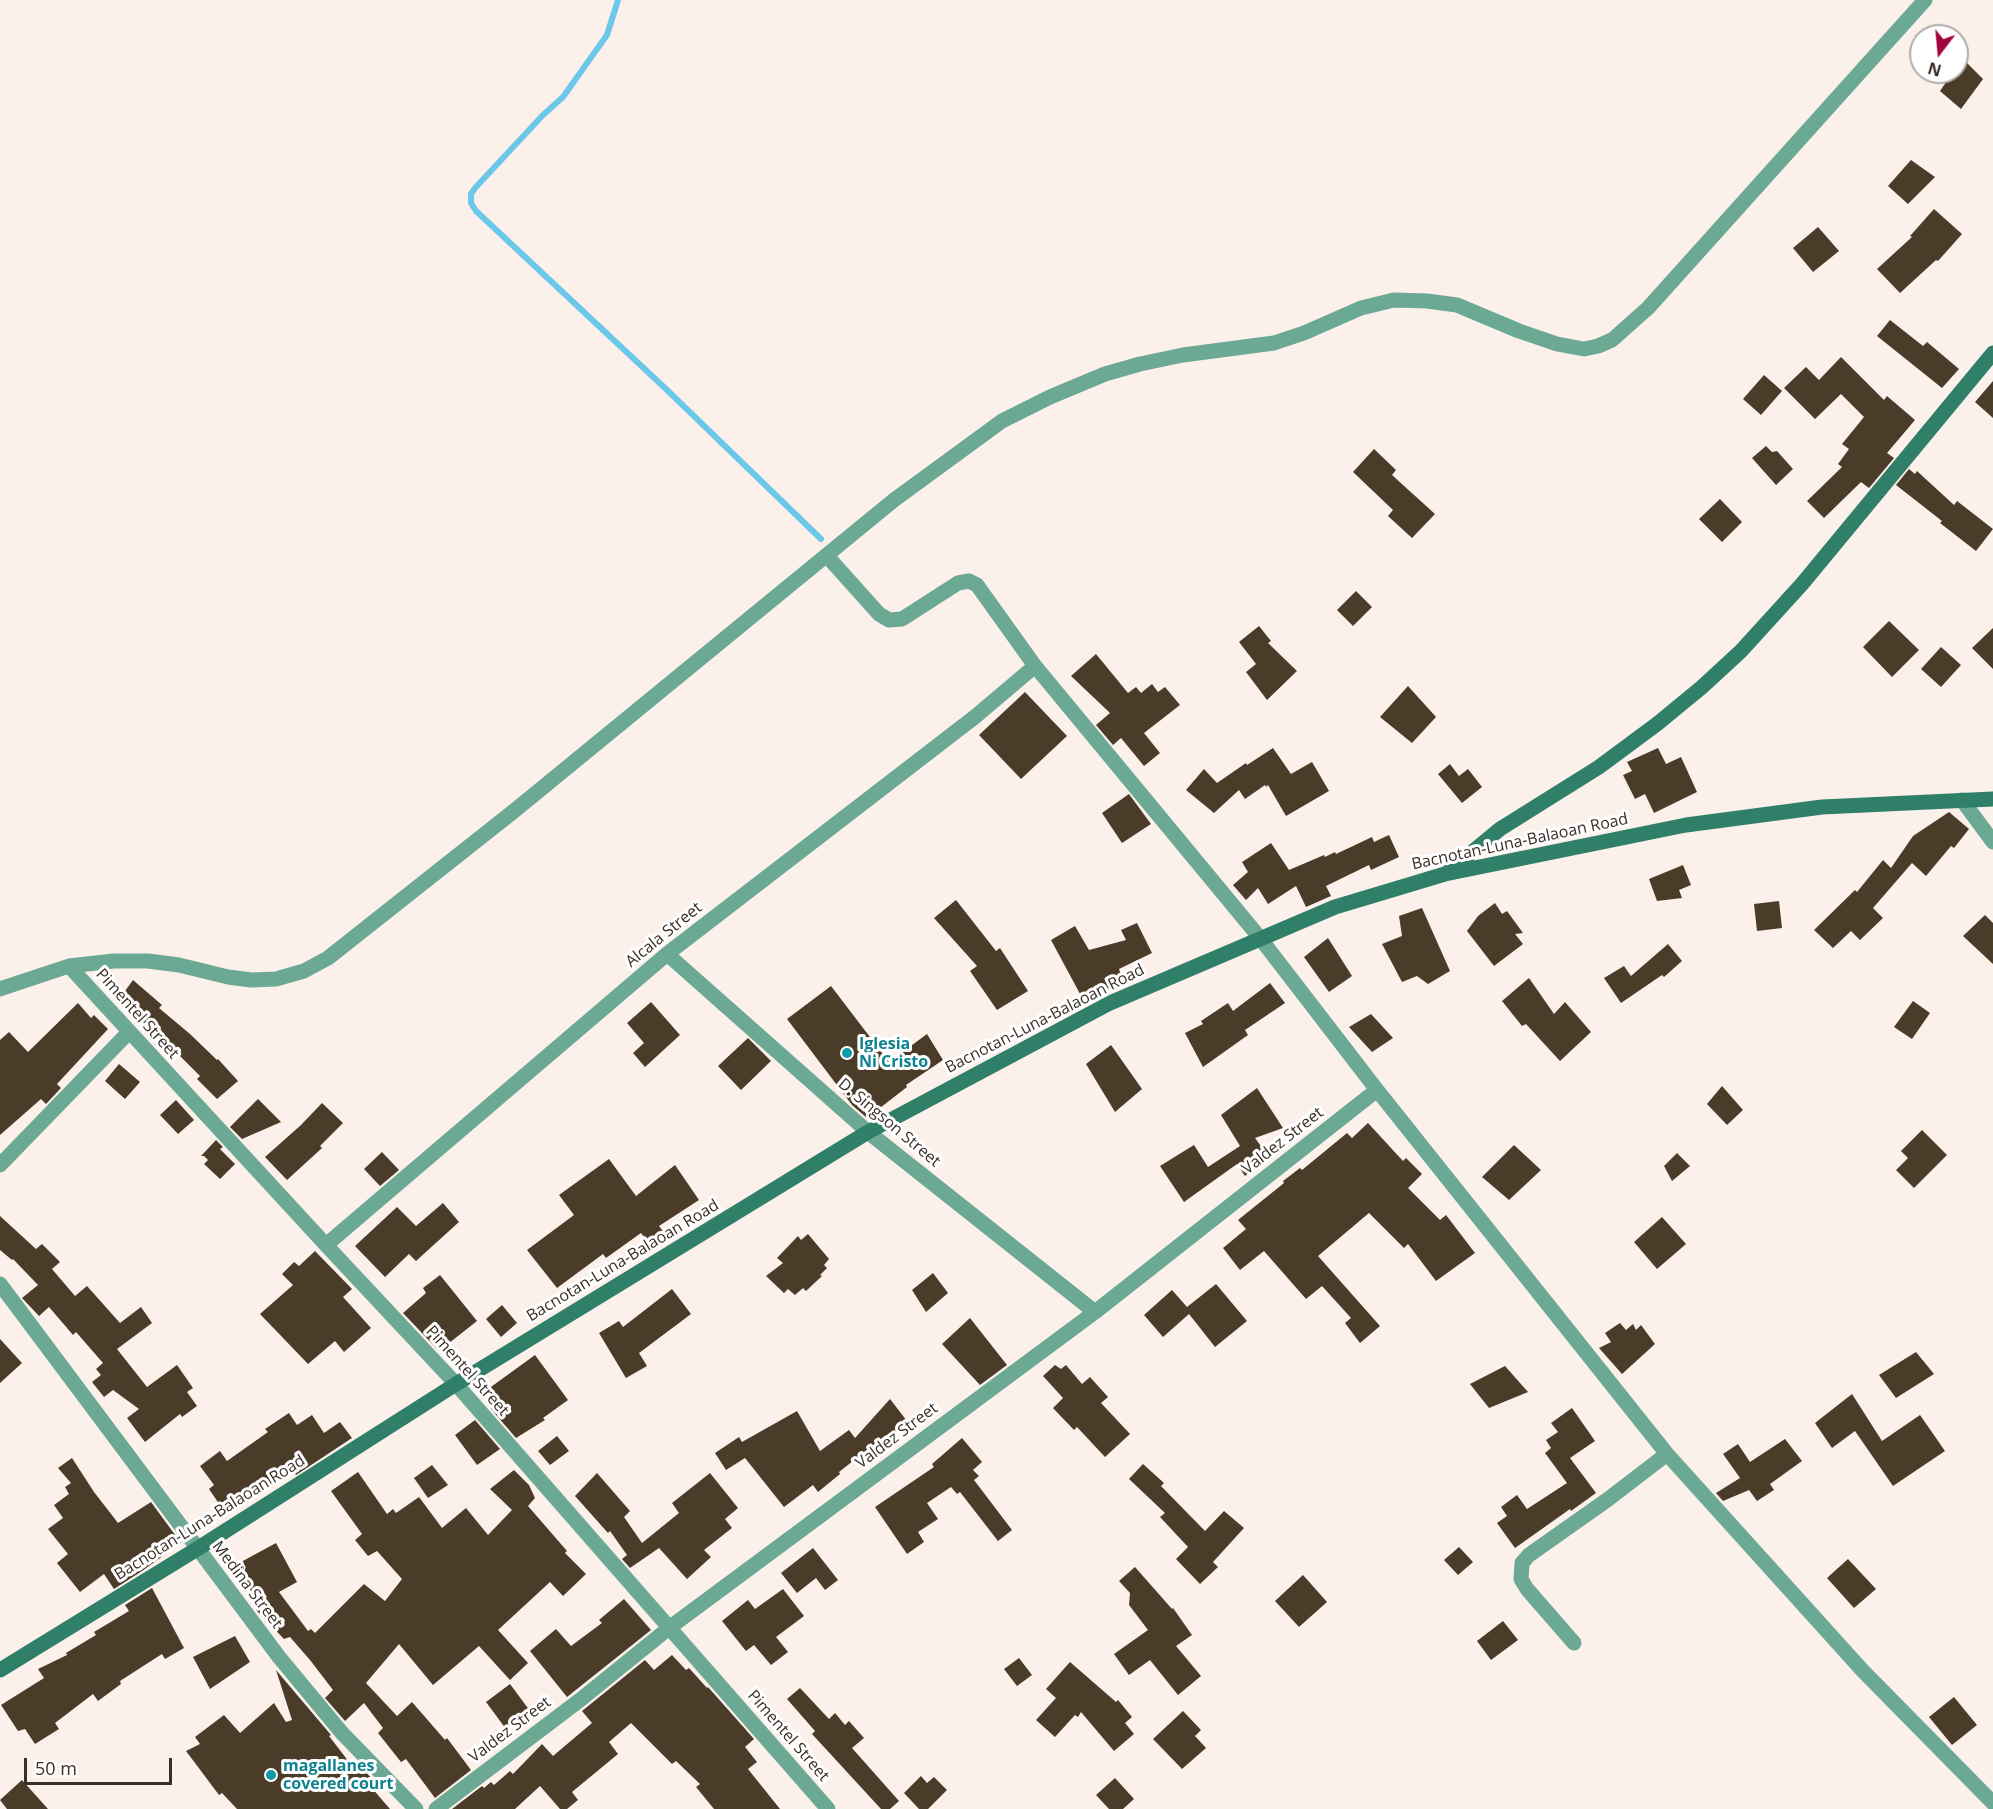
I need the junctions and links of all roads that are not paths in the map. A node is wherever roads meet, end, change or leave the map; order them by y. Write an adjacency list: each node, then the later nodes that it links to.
1 (1924, 0): 3 (street)
2 (1993, 353): 8 (main road)
3 (827, 556): 4 (street); 11 (street)
4 (1035, 666): 9 (street); 10 (street, Alcala Street)
5 (1993, 799): 6 (main road, Bacnotan-Luna-Balaoan Road)
6 (1962, 800): 7 (street); 8 (main road, Bacnotan-Luna-Balaoan Road)
7 (1993, 842)
8 (1446, 874): 9 (main road, Bacnotan-Luna-Balaoan Road)
9 (1260, 938): 14 (street); 15 (main road, Bacnotan-Luna-Balaoan Road)
10 (667, 954): 15 (street, D. Singson Street); 17 (street, Alcala Street)
11 (69, 966): 12 (street); 13 (street, Pimentel Street)
12 (0, 989)
13 (129, 1032): 16 (street); 17 (street, Pimentel Street)
14 (1377, 1090): 19 (street, Valdez Street); 21 (street)
15 (868, 1132): 19 (street, D. Singson Street); 20 (main road, Bacnotan-Luna-Balaoan Road)
16 (0, 1165)
17 (326, 1245): 20 (street, Pimentel Street)
18 (0, 1284): 22 (street, Medina Street)
19 (1095, 1312): 23 (street, Valdez Street)
20 (456, 1384): 22 (main road, Bacnotan-Luna-Balaoan Road); 23 (street, Pimentel Street)
21 (1667, 1454): 24 (street); 26 (street)
22 (197, 1549): 25 (main road, Bacnotan-Luna-Balaoan Road); 27 (street, Medina Street)
23 (669, 1628): 28 (street, Valdez Street); 29 (street, Pimentel Street)
24 (1574, 1643)
25 (0, 1670)
26 (1993, 1803)
27 (416, 1809)
28 (436, 1809)
29 (828, 1809)

